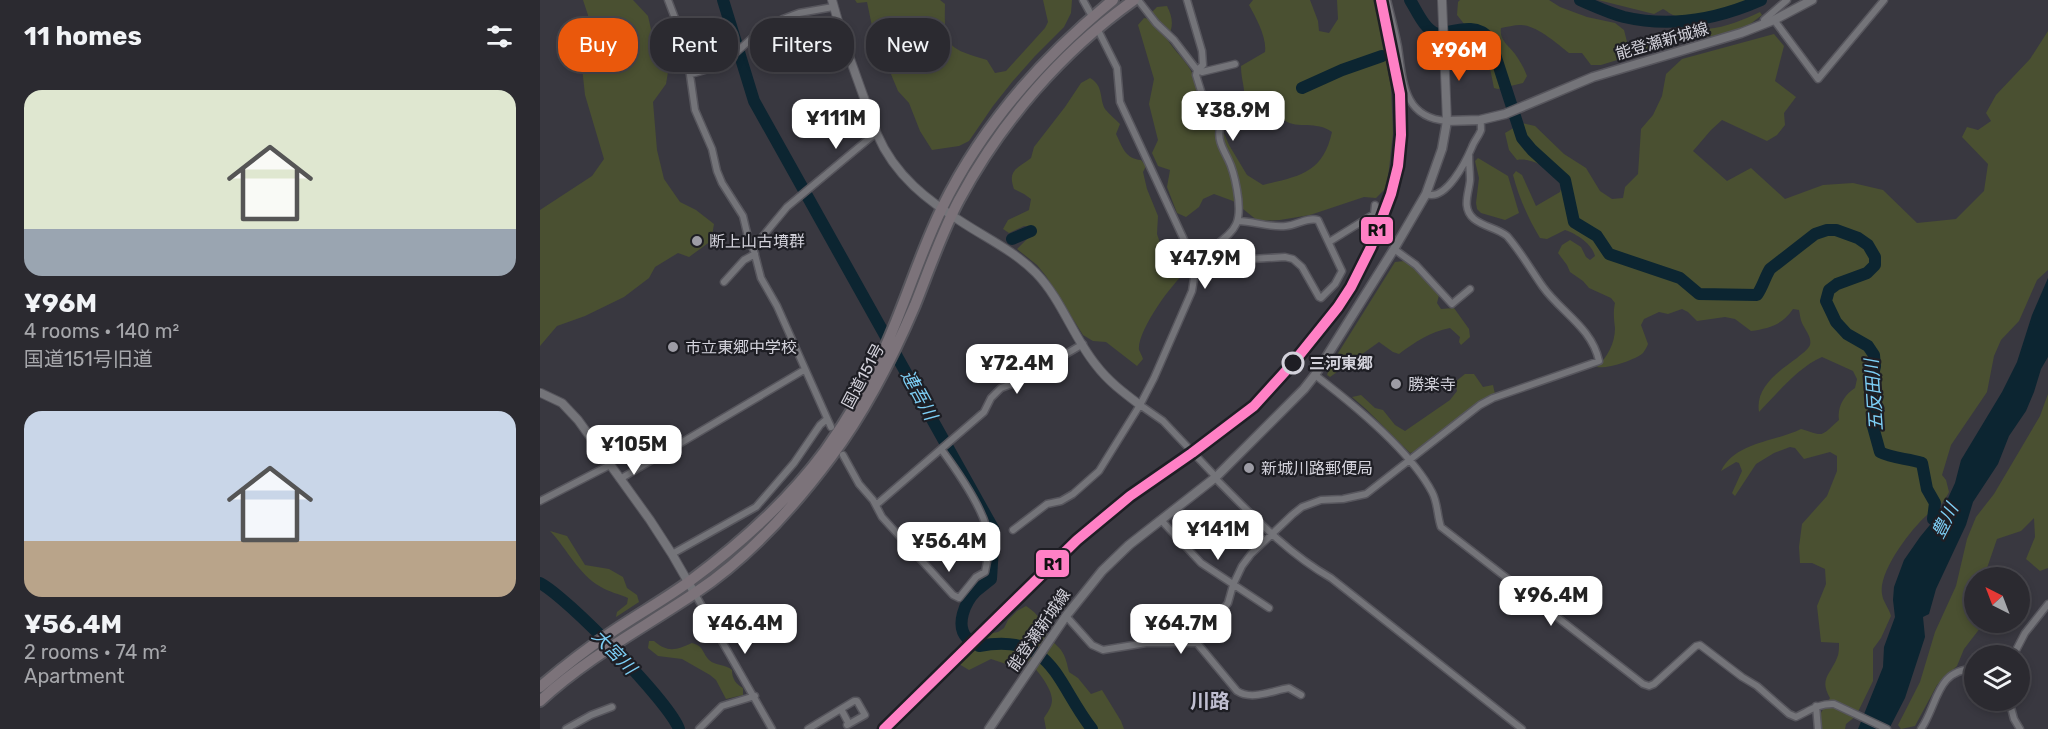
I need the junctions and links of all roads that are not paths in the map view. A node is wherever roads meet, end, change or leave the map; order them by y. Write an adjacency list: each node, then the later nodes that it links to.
1 (668, 0): 18 (street)
2 (1083, 0): 12 (street)
3 (1113, 0): 12 (highway, 国道151号)
4 (1136, 0): 15 (highway, 国道151号); 17 (street)
5 (1187, 0): 17 (street)
6 (1387, 0): 20 (street)
7 (1442, 0): 20 (street)
8 (1787, 0): 14 (street)
9 (1812, 0): 13 (main road, 能登瀬新城線)
10 (1884, 0): 13 (street)
11 (833, 4): 18 (street); 21 (street)
12 (1092, 17): 15 (street); 25 (highway, 国道151号)
13 (1774, 20): 14 (main road, 能登瀬新城線)
14 (1765, 24): 19 (main road, 能登瀬新城線)
15 (1097, 28): 25 (highway, 国道151号); 32 (street)
16 (1235, 64): 17 (street)
17 (1197, 70): 26 (street)
18 (691, 74): 28 (street)
19 (1480, 120): 20 (main road); 22 (street)
20 (1447, 121): 23 (main road, 能登瀬新城線)
21 (878, 134): 25 (street); 28 (street)
22 (1469, 156): 23 (street); 45 (street)
23 (1426, 194): 29 (main road, 能登瀬新城線)
24 (1375, 205): 27 (street)
25 (947, 212): 35 (street); 36 (highway, 国道151号); 36 (highway, 国道151号)
26 (1238, 221): 27 (street); 31 (street)
27 (1329, 242): 31 (street)
28 (752, 245): 30 (street)
29 (1394, 249): 34 (street); 38 (main road, 能登瀬新城線)
30 (755, 254): 33 (street); 37 (street)
31 (1202, 257): 32 (street)
32 (1194, 262): 40 (street)
33 (724, 282)
34 (1470, 289)
35 (1083, 344): 40 (street); 43 (street)
36 (887, 355): 55 (highway, 国道151号); 57 (highway, 国道151号)
37 (804, 370): 41 (street); 48 (street)
38 (1315, 375): 45 (street); 47 (main road, 能登瀬新城線)
39 (540, 393): 46 (street)
40 (1140, 405): 47 (street); 52 (street)
41 (827, 419): 42 (street); 54 (street)
42 (831, 426)
43 (942, 448): 50 (street); 50 (street)
44 (843, 455): 50 (street)
45 (1410, 462): 53 (street); 69 (street)
46 (610, 465): 48 (street); 49 (street)
47 (1216, 477): 51 (main road, 能登瀬新城線); 53 (street)
48 (620, 479): 54 (street)
49 (540, 501)
50 (876, 505)
51 (1161, 520): 56 (street); 60 (main road, 能登瀬新城線)
52 (1013, 530)
53 (1271, 534): 56 (street); 78 (street)
54 (672, 554): 55 (street)
55 (688, 582): 57 (street); 63 (highway, 国道151号)
56 (1233, 585): 59 (street); 61 (street)
57 (695, 594): 63 (highway, 国道151号); 67 (street)
58 (2048, 604): 62 (street)
59 (1269, 608)
60 (1066, 616): 61 (street); 77 (main road, 能登瀬新城線)
61 (1197, 643): 66 (street)
62 (2019, 645)
63 (596, 650): 65 (highway, 国道151号); 68 (highway, 国道151号)
64 (1964, 671): 81 (street)
65 (540, 687)
66 (1301, 695)
67 (754, 696): 74 (street); 75 (street)
68 (540, 700)
69 (1816, 706): 79 (street); 80 (street)
70 (612, 707): 73 (street)
71 (841, 709): 71 (street); 76 (street)
72 (2012, 711): 82 (street)
73 (566, 729)
74 (699, 729)
75 (772, 729)
76 (808, 729)
77 (989, 729)
78 (1522, 729)
79 (1818, 729)
80 (1887, 729)
81 (1921, 729)
82 (2020, 729)

